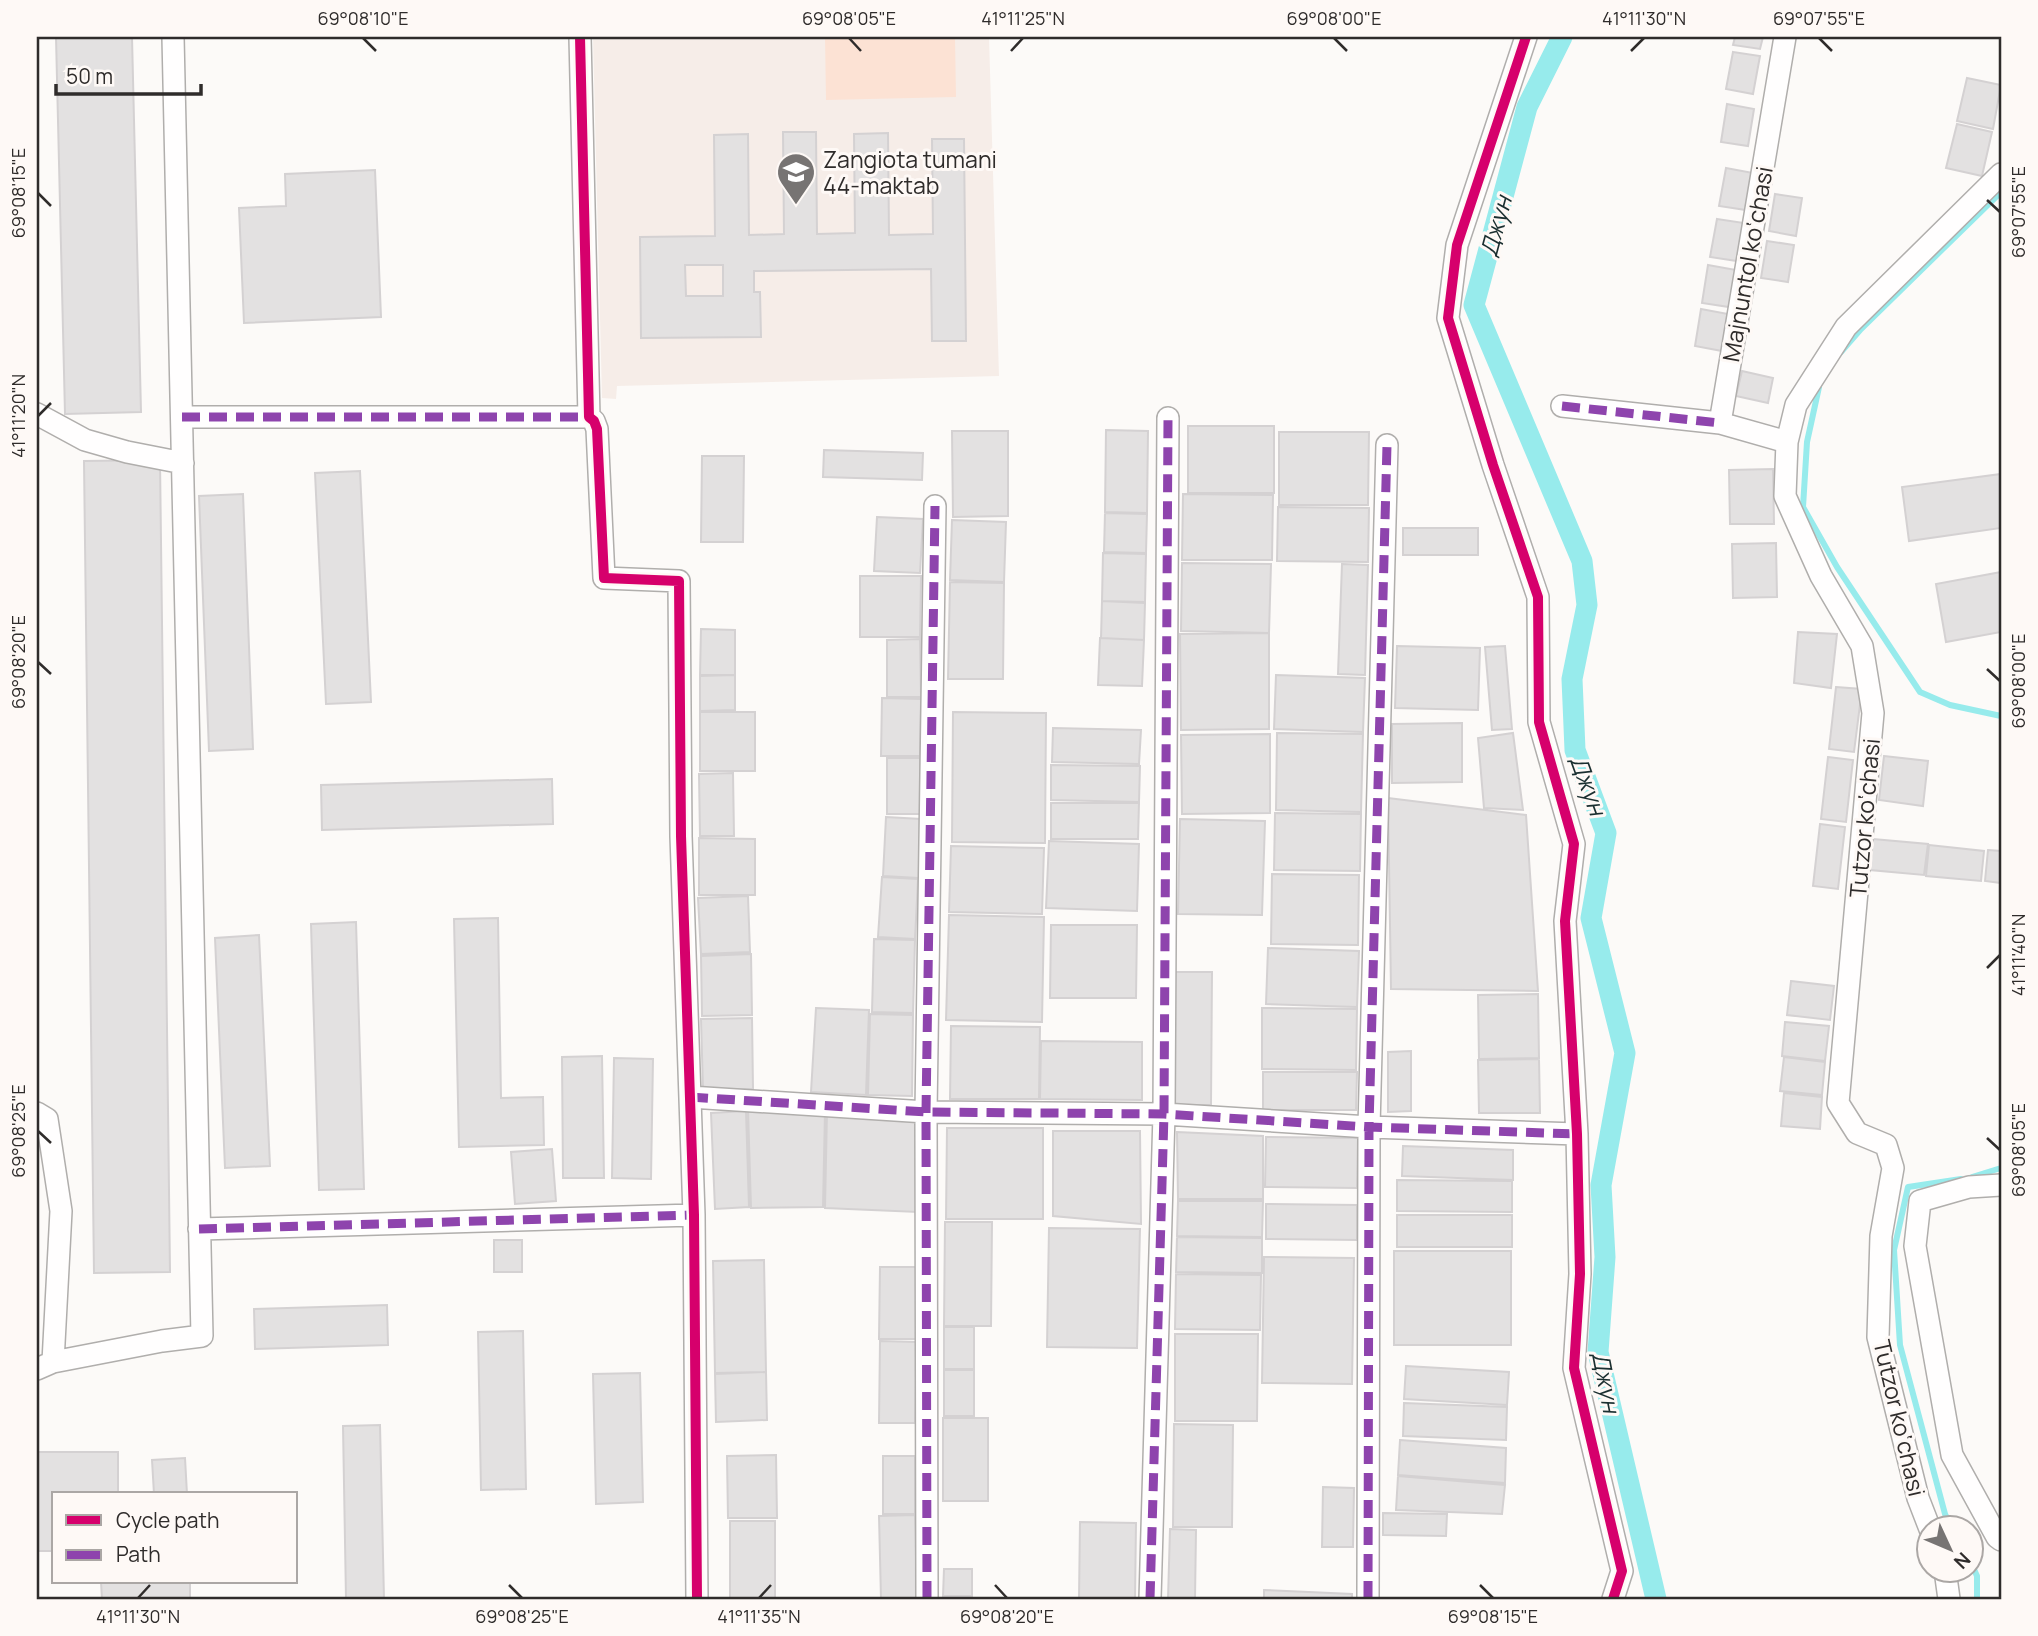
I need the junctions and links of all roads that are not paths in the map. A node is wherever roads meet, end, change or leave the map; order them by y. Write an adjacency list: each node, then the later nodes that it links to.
1 (173, 37): 8 (street)
2 (580, 37): 9 (street)
3 (1526, 37): 21 (street)
4 (1785, 37): 11 (street, Majnuntol ko‘chasi)
5 (2001, 174): 12 (street, Tutzor ko‘chasi)
6 (1562, 406): 11 (street)
7 (37, 414): 14 (street)
8 (182, 417): 9 (street); 14 (street)
9 (589, 417): 16 (street)
10 (1168, 418): 19 (street)
11 (1720, 423): 12 (street)
12 (1787, 442): 26 (street, Tutzor ko‘chasi)
13 (1387, 445): 20 (street)
14 (183, 463): 24 (street)
15 (935, 506): 17 (street)
16 (690, 1097): 17 (street); 23 (street)
17 (926, 1112): 19 (street); 29 (street)
18 (37, 1113): 25 (street)
19 (1164, 1114): 20 (street); 30 (street)
20 (1369, 1127): 21 (street); 31 (street)
21 (1577, 1134): 32 (street)
22 (2001, 1185): 27 (street)
23 (694, 1215): 24 (street); 28 (street)
24 (199, 1229): 25 (street)
25 (45, 1366)
26 (1924, 1514)
27 (2001, 1540)
28 (697, 1599)
29 (927, 1599)
30 (1150, 1599)
31 (1368, 1599)
32 (1613, 1599)

